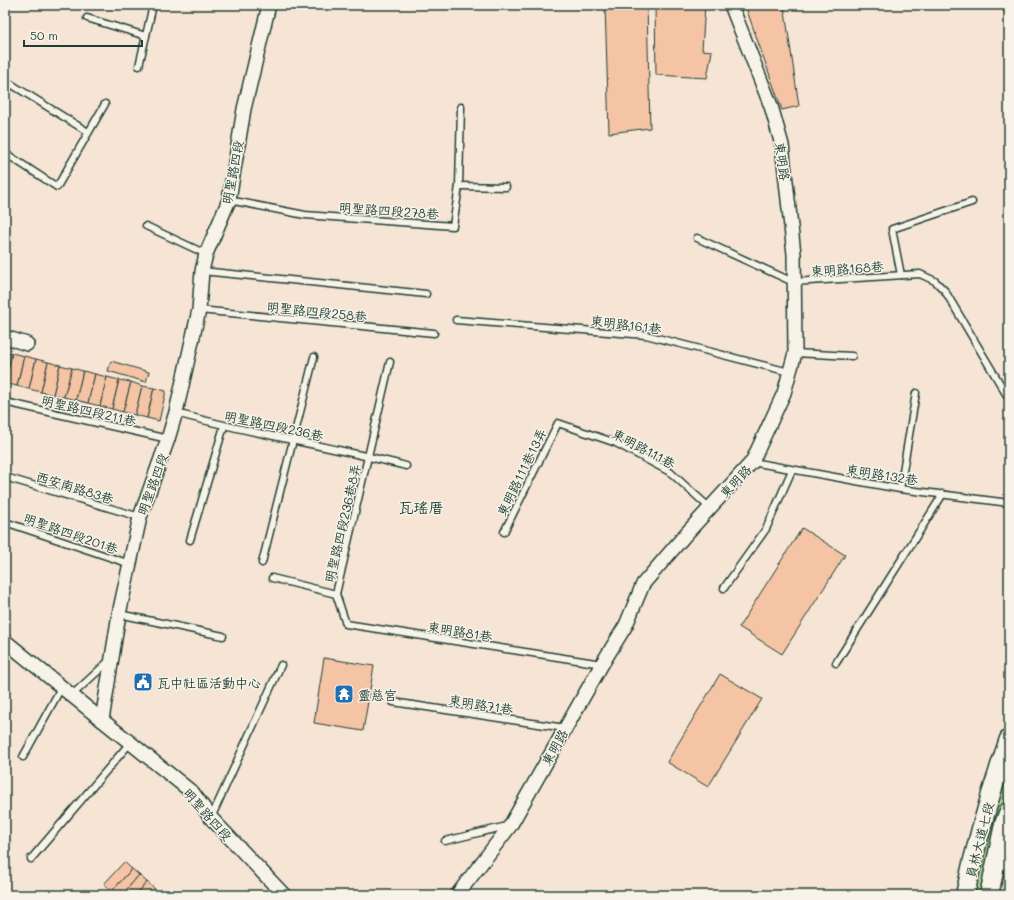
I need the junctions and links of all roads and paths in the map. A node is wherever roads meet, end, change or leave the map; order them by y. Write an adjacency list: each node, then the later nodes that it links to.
1 (153, 5): 7 (lane)
2 (270, 5): 16 (street, 明聖路四段)
3 (731, 5): 23 (street, 東明路)
4 (1005, 5): 5 (lane)
5 (1009, 13)
6 (87, 18): 7 (lane)
7 (146, 36): 8 (lane)
8 (139, 66)
9 (5, 94): 12 (lane)
10 (105, 104): 12 (lane)
11 (462, 107): 14 (lane, 明聖路四段278巷)
12 (88, 132): 13 (lane)
13 (5, 153)
14 (459, 186): 15 (lane); 16 (lane, 明聖路四段278巷)
15 (506, 187)
16 (229, 200): 20 (street, 明聖路四段)
17 (972, 202): 22 (lane, 東明路168巷)
18 (146, 226): 20 (lane)
19 (697, 238): 23 (lane)
20 (206, 254): 21 (street, 明聖路四段)
21 (202, 271): 24 (lane); 25 (street, 明聖路四段)
22 (901, 275): 23 (lane, 東明路168巷); 36 (lane, 東明路168巷)
23 (794, 282): 30 (street, 東明路)
24 (426, 294)
25 (199, 310): 27 (lane, 明聖路四段258巷); 38 (street, 明聖路四段)
26 (456, 320): 34 (lane, 東明路161巷)
27 (434, 333)
28 (5, 337): 29 (street)
29 (27, 344)
30 (795, 353): 31 (lane); 34 (street, 東明路)
31 (852, 356)
32 (314, 357): 42 (lane)
33 (390, 362): 43 (lane, 明聖路四段236巷8弄)
34 (789, 372): 44 (street, 東明路)
35 (916, 393): 48 (lane)
36 (1009, 399)
37 (5, 402): 41 (lane, 明聖路四段211巷)
38 (176, 412): 40 (lane, 明聖路四段236巷); 41 (street, 明聖路四段)
39 (558, 423): 51 (lane, 東明路111巷); 54 (lane, 東明路111巷13弄)
40 (224, 426): 42 (lane, 明聖路四段236巷); 55 (lane)
41 (168, 439): 52 (street, 明聖路四段)
42 (293, 440): 43 (lane, 明聖路四段236巷); 56 (lane)
43 (369, 456): 45 (lane, 明聖路四段236巷); 60 (lane, 明聖路四段236巷8弄)
44 (752, 462): 46 (lane, 東明路132巷); 51 (street, 東明路)
45 (406, 466)
46 (792, 470): 48 (lane, 東明路132巷); 59 (lane)
47 (5, 477): 52 (lane, 西安南路83巷)
48 (900, 489): 49 (lane, 東明路132巷)
49 (943, 494): 50 (lane, 東明路132巷); 65 (lane)
50 (1009, 503)
51 (710, 508): 66 (street, 東明路)
52 (140, 517): 57 (street, 明聖路四段)
53 (5, 522): 57 (lane, 明聖路四段201巷)
54 (504, 532)
55 (190, 540)
56 (262, 563)
57 (130, 564): 61 (street, 明聖路四段)
58 (272, 578): 60 (lane)
59 (724, 588)
60 (336, 594): 66 (lane, 東明路81巷)
61 (119, 614): 62 (lane); 64 (street, 明聖路四段)
62 (223, 636)
63 (5, 641): 68 (street)
64 (112, 659): 68 (lane); 70 (street, 明聖路四段)
65 (836, 663)
66 (602, 664): 71 (street, 東明路)
67 (281, 665): 76 (lane)
68 (66, 692): 70 (street); 74 (lane)
69 (393, 702): 71 (lane, 東明路71巷)
70 (102, 720): 73 (street, 明聖路四段)
71 (565, 728): 77 (street, 東明路)
72 (1009, 740): 83 (main road, 員林大道七段)
73 (130, 743): 76 (street, 明聖路四段); 79 (lane)
74 (23, 757)
75 (1009, 811): 80 (main road, 員林大道七段)
76 (211, 818): 81 (street, 明聖路四段)
77 (510, 826): 78 (lane); 82 (street, 東明路)
78 (445, 842)
79 (31, 859)
80 (1003, 860): 84 (main road, 員林大道七段)
81 (284, 895)
82 (457, 895)
83 (965, 895)
84 (989, 895)

